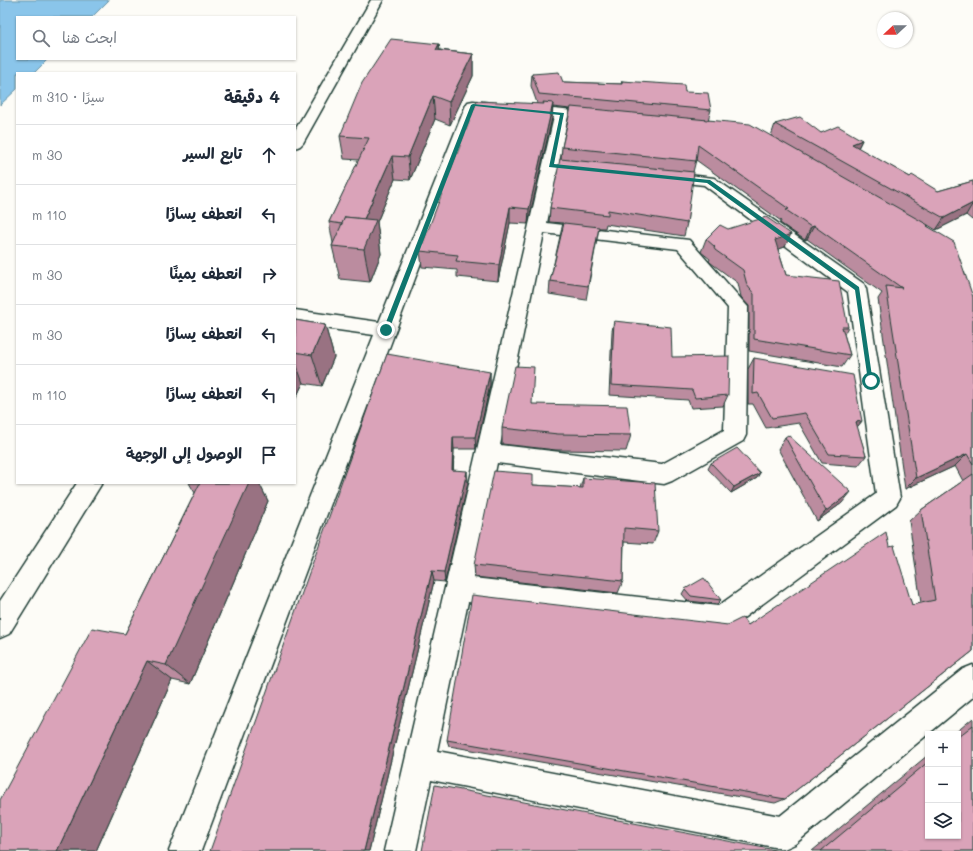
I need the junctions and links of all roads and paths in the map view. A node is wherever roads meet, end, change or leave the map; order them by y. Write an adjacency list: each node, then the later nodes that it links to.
1 (377, 0): 4 (street)
2 (562, 114): 3 (street); 5 (street); 10 (street)
3 (617, 119)
4 (296, 141)
5 (551, 166): 6 (street); 8 (street)
6 (606, 171)
7 (645, 175): 13 (street)
8 (538, 227): 11 (street); 11 (street)
9 (296, 317): 10 (street)
10 (386, 330): 17 (street)
11 (488, 453): 13 (street)
12 (89, 484): 14 (street)
13 (458, 589): 16 (street)
14 (0, 625)
15 (973, 680): 16 (street)
16 (420, 763): 18 (street)
17 (185, 851)
18 (400, 851)

